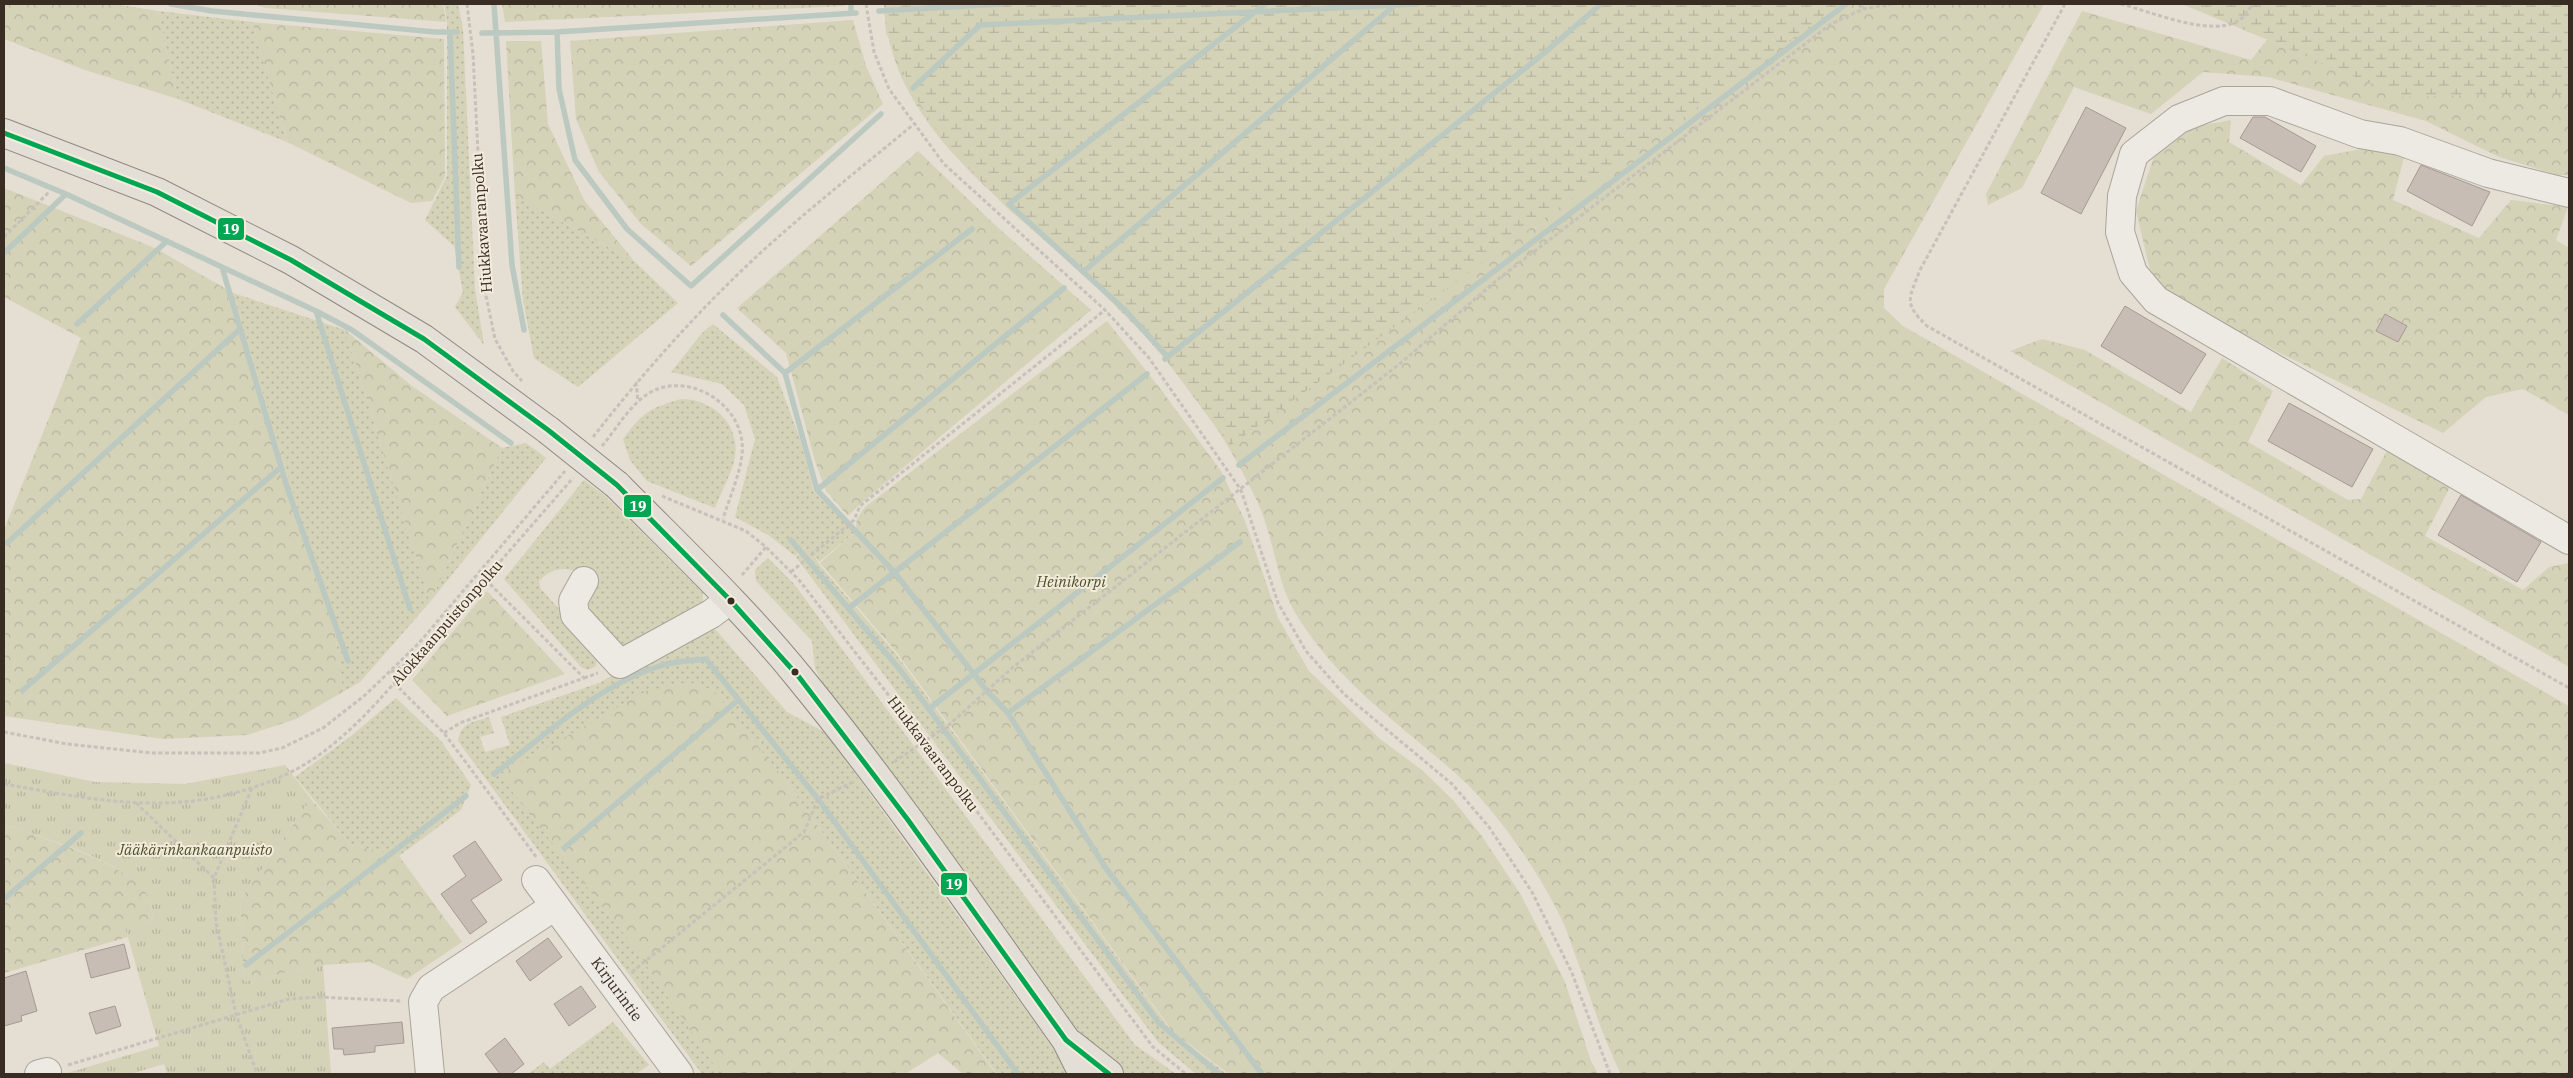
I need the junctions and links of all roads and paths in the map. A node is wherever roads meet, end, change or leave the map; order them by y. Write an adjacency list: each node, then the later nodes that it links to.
1 (467, 4): 16 (path, Hiukkavaaranpolku)
2 (866, 4): 9 (path)
3 (1861, 4): 8 (path)
4 (1893, 4): 8 (path)
5 (2065, 4): 35 (path)
6 (2121, 4): 7 (path)
7 (2254, 4)
8 (1863, 9): 22 (path)
9 (914, 124): 14 (path); 15 (path)
10 (4, 134): 31 (main road, bridge)
11 (49, 192): 13 (path)
12 (2569, 193): 25 (street)
13 (4, 237)
14 (1105, 310): 22 (path); 27 (path)
15 (636, 382): 17 (path); 18 (path)
16 (526, 385)
17 (638, 401): 19 (path); 24 (path)
18 (588, 442)
19 (601, 447)
20 (570, 465): 33 (path)
21 (575, 476): 29 (path, Alokkaanpuistonpolku)
22 (1241, 490): 37 (path); 58 (path)
23 (656, 494): 24 (path, Hiukkavaaranpolku)
24 (723, 520): 26 (path, Hiukkavaaranpolku)
25 (2569, 540)
26 (766, 547): 27 (path, Hiukkavaaranpolku); 28 (path)
27 (791, 572): 57 (path, Hiukkavaaranpolku)
28 (742, 575)
29 (485, 579): 32 (path, Alokkaanpuistonpolku); 38 (path)
30 (584, 581): 31 (street)
31 (730, 600): 50 (main road)
32 (415, 659): 33 (path); 34 (path, Alokkaanpuistonpolku)
33 (386, 675): 36 (path)
34 (394, 683): 38 (path); 41 (path, Alokkaanpuistonpolku)
35 (2569, 688)
36 (4, 732)
37 (940, 732)
38 (444, 733): 39 (path)
39 (463, 757)
40 (4, 784): 43 (path, Alokkaanpuistonpolku)
41 (252, 788): 43 (path, Alokkaanpuistonpolku); 44 (path)
42 (838, 788): 47 (path)
43 (135, 803): 44 (path)
44 (214, 878): 49 (path)
45 (536, 880): 46 (street, Kirjurintie)
46 (555, 906): 48 (street); 54 (street, Kirjurintie)
47 (626, 977)
48 (423, 1002): 49 (path); 53 (street)
49 (236, 1014): 51 (path); 52 (path)
50 (1066, 1040): 55 (main road); 56 (main road)
51 (45, 1074)
52 (257, 1074)
53 (430, 1074)
54 (679, 1074)
55 (1083, 1074)
56 (1109, 1074)
57 (1186, 1074)
58 (1610, 1074)

